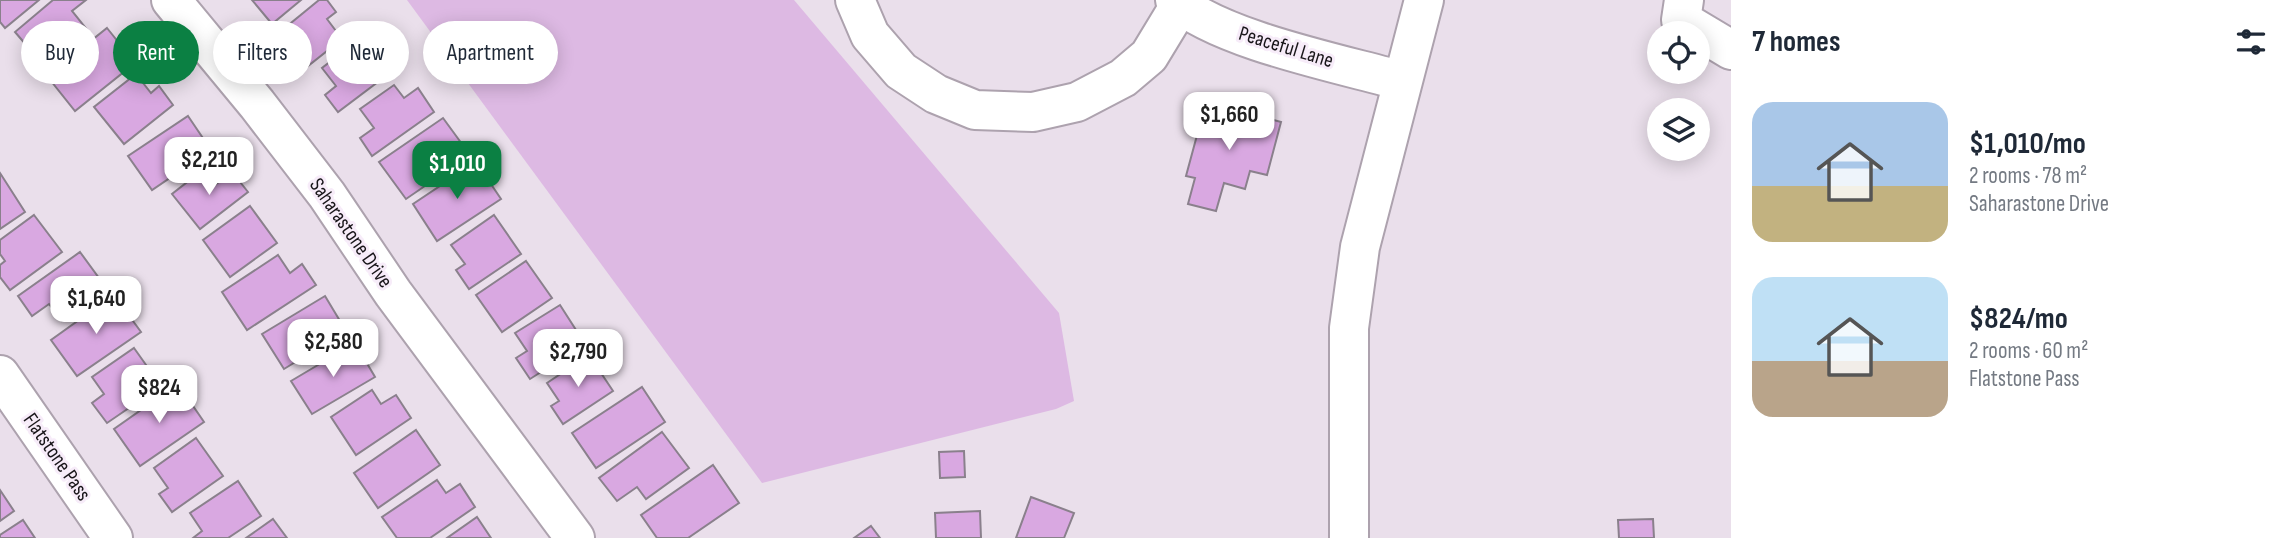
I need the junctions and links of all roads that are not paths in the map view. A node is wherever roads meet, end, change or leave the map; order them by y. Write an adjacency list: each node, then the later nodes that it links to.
1 (171, 0): 10 (street, Saharastone Drive)
2 (855, 0): 4 (street)
3 (1424, 0): 7 (street)
4 (1180, 2): 7 (street, Peaceful Lane)
5 (1683, 10): 6 (street)
6 (1731, 50)
7 (1402, 81): 11 (street)
8 (0, 375): 9 (street, Flatstone Pass)
9 (113, 538)
10 (575, 538)
11 (1349, 538)

